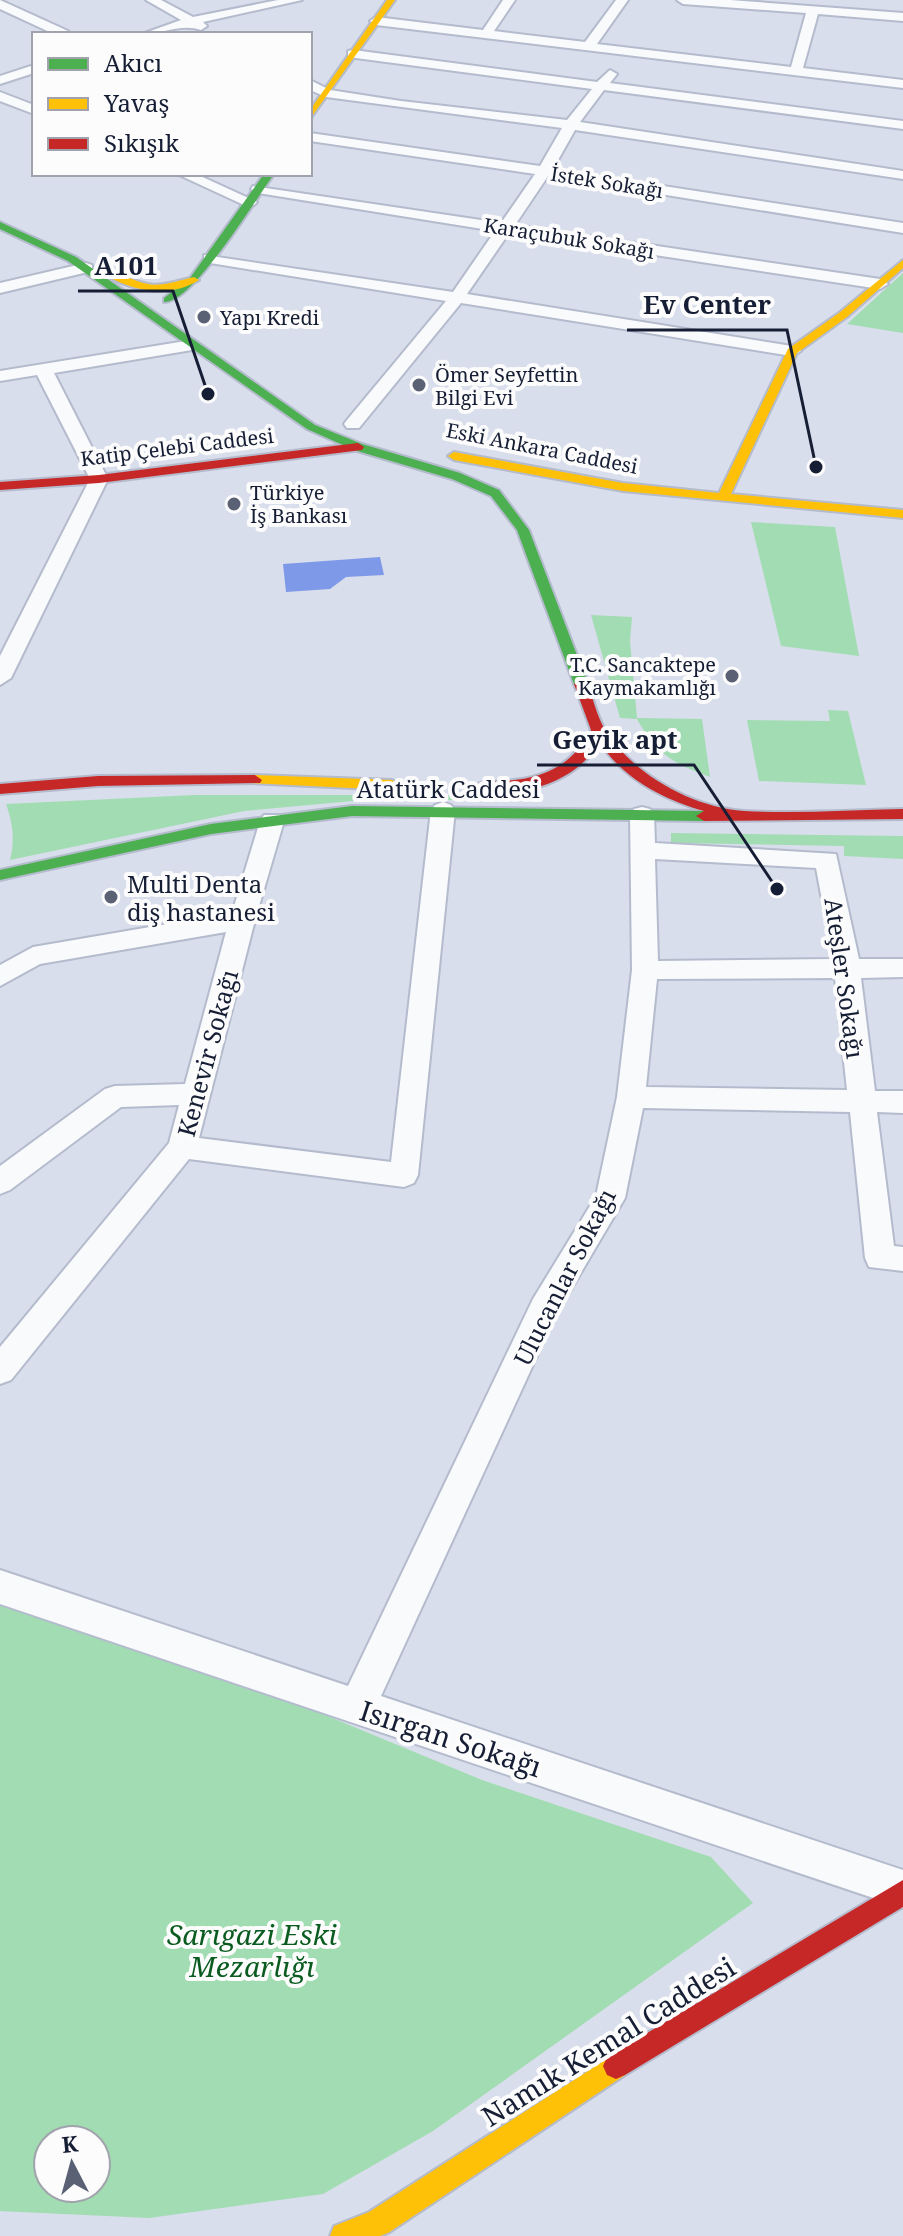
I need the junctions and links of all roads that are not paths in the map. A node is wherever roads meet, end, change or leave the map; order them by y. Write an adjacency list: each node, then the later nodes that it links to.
1 (152, 0): 11 (street)
2 (296, 0): 11 (street)
3 (391, 0): 12 (main road)
4 (509, 0): 16 (street)
5 (622, 0): 17 (street)
6 (683, 0): 7 (street)
7 (717, 1): 9 (street)
8 (0, 4): 13 (street)
9 (813, 10): 10 (street); 21 (street)
10 (903, 17)
11 (191, 21): 14 (street); 15 (street)
12 (376, 21): 16 (street); 19 (main road)
13 (60, 32)
14 (155, 32)
15 (212, 32)
16 (487, 33): 17 (street)
17 (589, 45): 18 (street)
18 (627, 50): 21 (street); 24 (street)
19 (353, 54): 24 (street); 25 (main road)
20 (32, 70): 22 (street)
21 (796, 71): 23 (street)
22 (0, 80)
23 (903, 84)
24 (601, 86): 29 (street); 30 (street)
25 (318, 89): 28 (main road); 29 (street)
26 (0, 96): 27 (street)
27 (32, 109)
28 (312, 109)
29 (571, 125): 32 (street); 33 (street)
30 (903, 125)
31 (312, 137): 32 (street, İstek Sokağı)
32 (544, 172): 38 (street); 39 (street, İstek Sokağı)
33 (903, 175)
34 (195, 176): 35 (street, Karaçubuk Sokağı)
35 (259, 188): 38 (street, Karaçubuk Sokağı); 40 (main road)
36 (0, 206): 45 (main road)
37 (0, 225): 42 (main road, Eski Ankara Caddesi); 45 (main road)
38 (505, 227): 43 (street, Karaçubuk Sokağı); 46 (street)
39 (903, 228)
40 (210, 258): 45 (main road); 46 (street)
41 (903, 263): 43 (main road)
42 (86, 268): 44 (street); 48 (main road, Eski Ankara Caddesi)
43 (880, 284): 49 (main road)
44 (0, 288)
45 (161, 295): 47 (main road)
46 (456, 299): 49 (street); 54 (street)
47 (187, 314)
48 (192, 345): 51 (street); 56 (main road, Eski Ankara Caddesi)
49 (792, 351): 61 (main road)
50 (244, 357): 53 (main road)
51 (43, 369): 52 (street); 57 (street)
52 (0, 376)
53 (281, 383)
54 (354, 424)
55 (409, 442): 58 (main road, Eski Ankara Caddesi)
56 (358, 447): 57 (main road, Katip Çelebi Caddesi); 64 (main road, Eski Ankara Caddesi)
57 (99, 479): 59 (main road, Katip Çelebi Caddesi); 63 (street)
58 (596, 483): 60 (main road); 61 (main road, Eski Ankara Caddesi)
59 (0, 486)
60 (562, 492)
61 (723, 497): 62 (main road, Eski Ankara Caddesi)
62 (903, 514)
63 (0, 678)
64 (598, 730): 67 (main road, Atatürk Caddesi); 70 (main road)
65 (413, 786): 66 (main road, Atatürk Caddesi)
66 (0, 789)
67 (449, 798): 69 (main road, Atatürk Caddesi); 71 (main road, Atatürk Caddesi); 83 (street)
68 (903, 814): 70 (main road, Atatürk Caddesi)
69 (642, 815): 70 (main road, Atatürk Caddesi); 72 (street, Ulucanlar Sokağı)
70 (748, 817)
71 (272, 821): 73 (main road, Atatürk Caddesi); 74 (street, Kenevir Sokağı)
72 (641, 850): 75 (street, Ateşler Sokağı); 77 (street, Ulucanlar Sokağı)
73 (0, 875)
74 (242, 920): 78 (street); 79 (street, Kenevir Sokağı)
75 (847, 966): 76 (street); 77 (street); 81 (street, Ateşler Sokağı)
76 (903, 968)
77 (645, 970): 80 (street, Ulucanlar Sokağı)
78 (0, 977)
79 (198, 1094): 83 (street, Kenevir Sokağı); 84 (street)
80 (631, 1097): 81 (street); 88 (street, Ulucanlar Sokağı)
81 (862, 1100): 82 (street); 85 (street, Ateşler Sokağı)
82 (903, 1102)
83 (182, 1147): 86 (street, Kenevir Sokağı)
84 (0, 1182)
85 (903, 1259)
86 (0, 1370)
87 (0, 1587): 88 (street, Isırgan Sokağı)
88 (357, 1707): 89 (street, Isırgan Sokağı)
89 (903, 1891): 90 (main road, Namık Kemal Caddesi)
90 (344, 2236)

